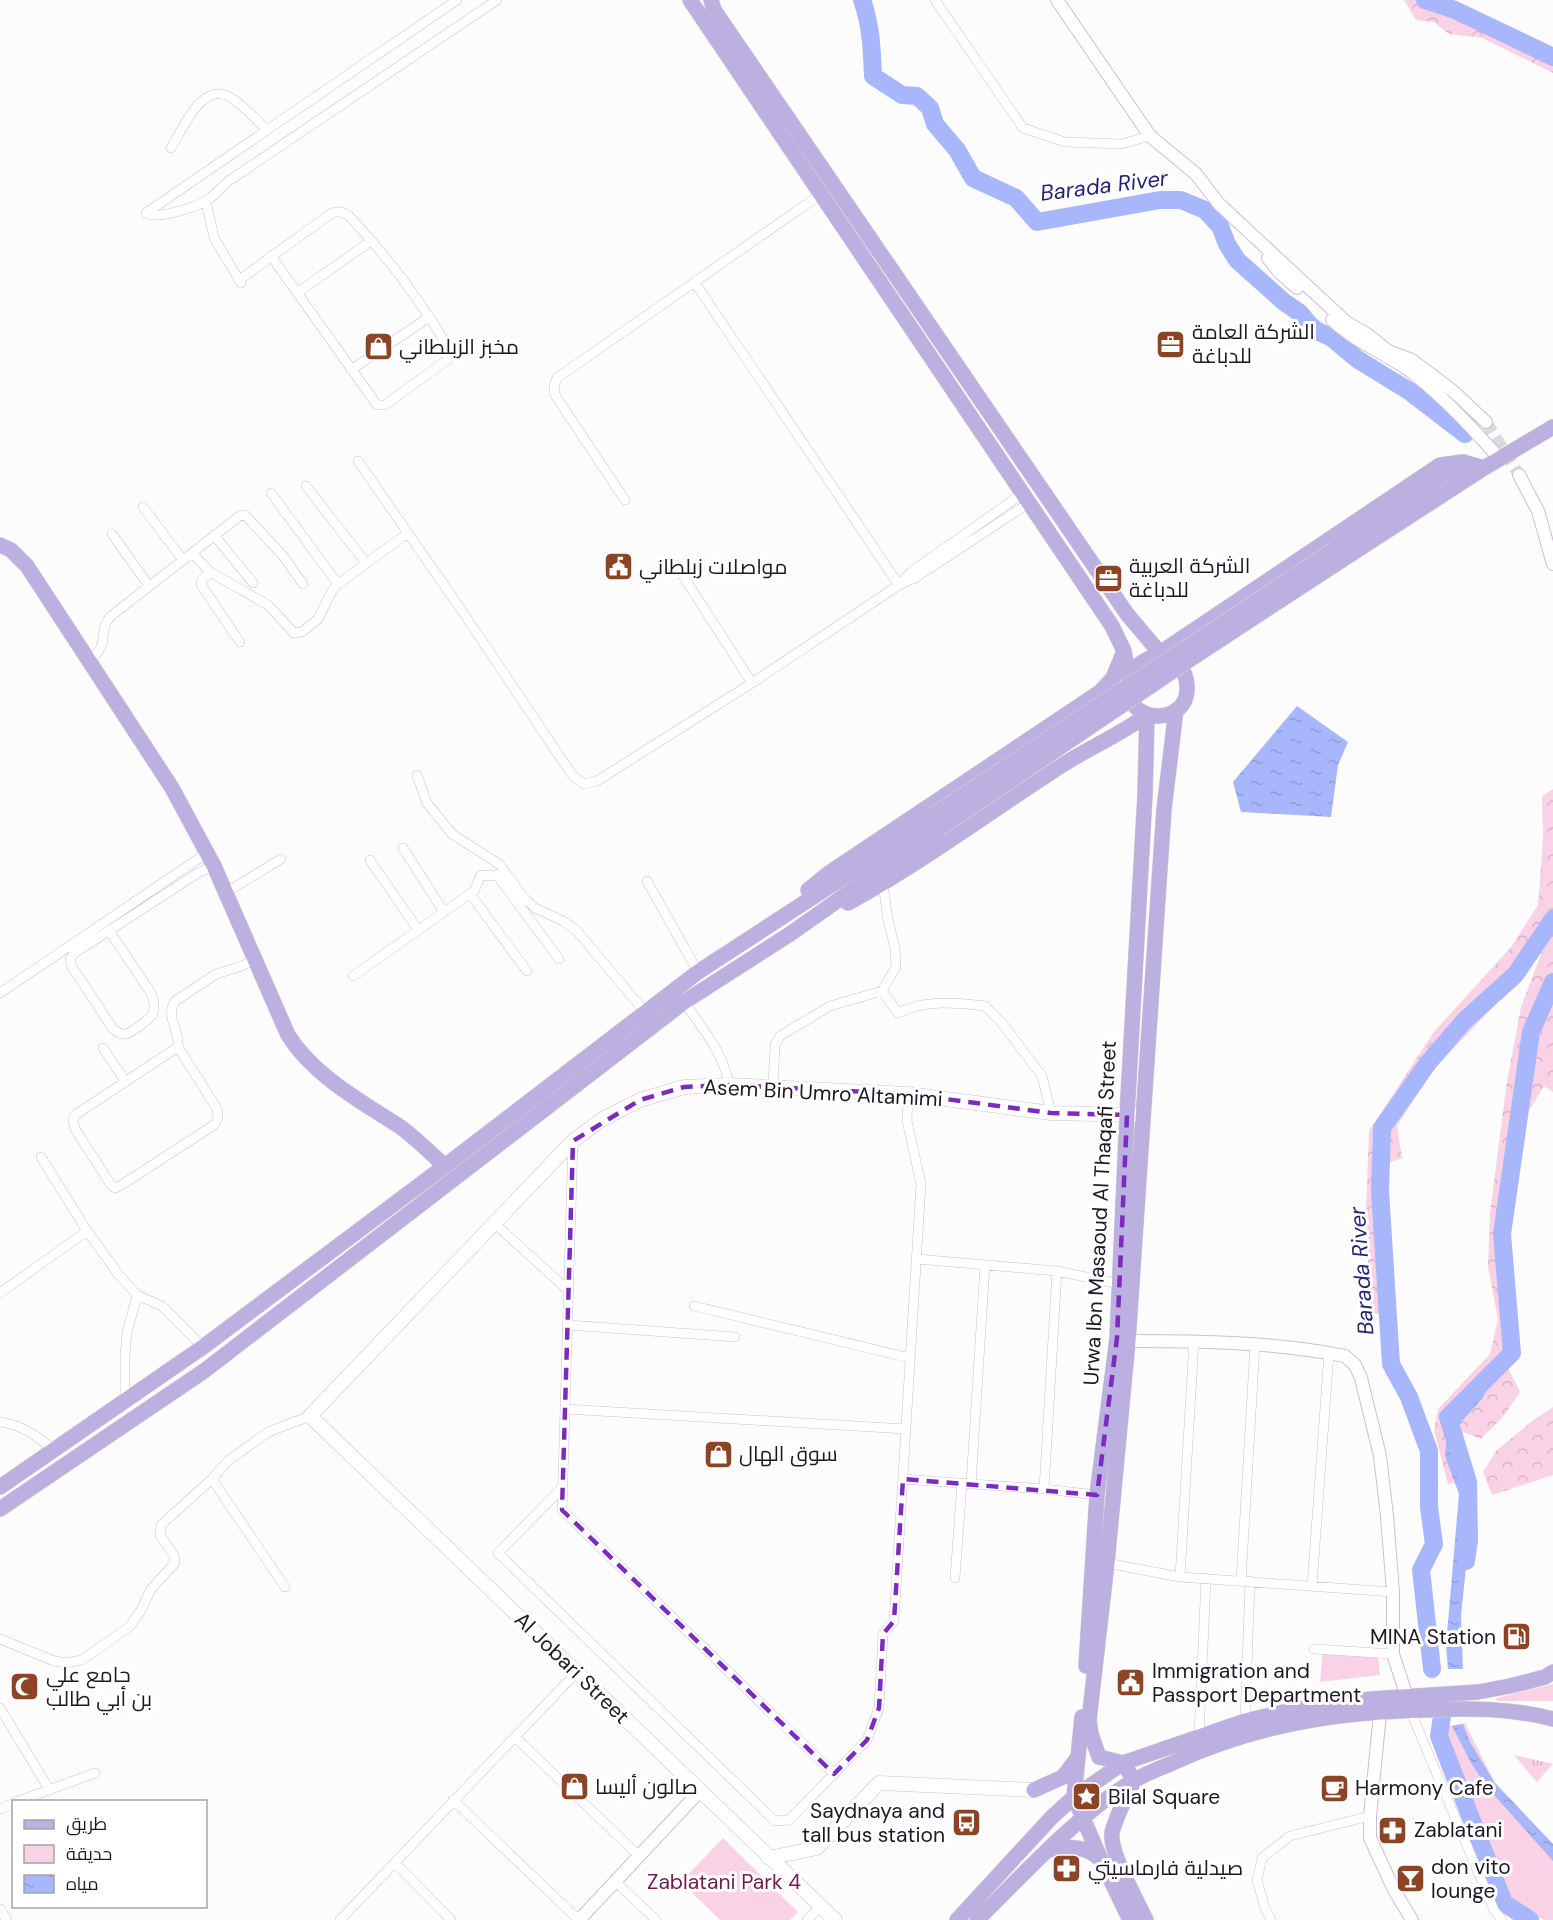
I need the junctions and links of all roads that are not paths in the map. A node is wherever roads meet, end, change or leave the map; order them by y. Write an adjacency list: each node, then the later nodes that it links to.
1 (457, 0): 7 (street)
2 (496, 0): 11 (street)
3 (690, 0): 10 (main road)
4 (935, 0): 8 (street)
5 (1057, 0): 8 (street)
6 (710, 3): 47 (main road)
7 (267, 130): 9 (street); 11 (street)
8 (1150, 136): 12 (street)
9 (171, 148)
10 (821, 194): 15 (street); 27 (main road)
11 (207, 201): 14 (street)
12 (1237, 219): 19 (street); 21 (street)
13 (371, 241): 14 (street); 16 (street); 17 (street)
14 (272, 256): 16 (street)
15 (695, 284): 28 (street); 43 (street)
16 (297, 293): 18 (street)
17 (429, 317): 18 (street); 18 (street)
18 (351, 370)
19 (1486, 422)
20 (1553, 427): 21 (main road)
21 (1500, 459): 23 (main road)
22 (358, 461): 30 (street)
23 (1484, 468): 47 (main road); 56 (main road, bridge)
24 (1519, 475): 37 (street)
25 (306, 486): 36 (street)
26 (271, 494): 42 (street)
27 (1026, 498): 43 (street); 46 (main road)
28 (625, 500)
29 (143, 507): 35 (street)
30 (408, 533): 36 (street); 50 (street)
31 (112, 534): 44 (street)
32 (214, 535): 34 (street); 40 (street); 41 (street)
33 (0, 545): 48 (main road)
34 (192, 553): 35 (street); 39 (street)
35 (183, 560): 44 (street)
36 (366, 563): 42 (street)
37 (1553, 564)
38 (676, 565): 50 (street)
39 (210, 572): 42 (street); 45 (street)
40 (253, 583)
41 (303, 584)
42 (338, 584)
43 (899, 585): 50 (street)
44 (149, 586): 48 (street)
45 (240, 642)
46 (1124, 651): 49 (main road); 70 (main road)
47 (1160, 653): 49 (main road); 51 (main road)
48 (90, 660): 58 (main road)
49 (1129, 678): 52 (main road)
50 (752, 683)
51 (1176, 710): 52 (main road); 87 (main road, Urwa Ibn Masaoud Al Thaqafi Street)
52 (1147, 715): 53 (main road); 54 (main road, Urwa Ibn Masaoud Al Thaqafi Street)
53 (1112, 736): 54 (main road); 63 (main road)
54 (1146, 747): 87 (main road, Urwa Ibn Masaoud Al Thaqafi Street)
55 (417, 775): 61 (street)
56 (935, 823): 69 (main road); 70 (main road)
57 (403, 848): 66 (street)
58 (210, 859): 64 (main road); 68 (street); 77 (street)
59 (281, 859): 64 (street)
60 (370, 860): 67 (street)
61 (500, 872): 65 (street); 71 (street); 79 (street)
62 (647, 880): 74 (street)
63 (883, 884): 69 (main road); 76 (street)
64 (225, 893): 72 (main road)
65 (470, 894): 66 (street); 73 (street)
66 (444, 912): 67 (street)
67 (418, 930): 75 (street)
68 (110, 932): 68 (street)
69 (790, 934): 78 (main road)
70 (752, 938): 74 (main road)
71 (560, 959)
72 (255, 960): 80 (street); 90 (main road)
73 (527, 971)
74 (698, 972): 79 (main road)
75 (353, 976)
76 (882, 991): 84 (street); 86 (street)
77 (0, 993)
78 (684, 1002): 83 (street); 122 (main road)
79 (645, 1012): 90 (main road)
80 (178, 1047): 82 (street); 82 (street)
81 (103, 1048): 82 (street)
82 (125, 1081)
83 (729, 1084): 84 (main road, Asem Bin Umro Altamimi); 88 (main road, Asem Bin Umro Altamimi)
84 (773, 1086): 85 (main road, Asem Bin Umro Altamimi)
85 (908, 1094): 86 (main road, Asem Bin Umro Altamimi); 93 (street)
86 (1051, 1113): 87 (main road, Asem Bin Umro Altamimi)
87 (1135, 1115): 96 (main road, Urwa Ibn Masaoud Al Thaqafi Street); 103 (main road, Urwa Ibn Masaoud Al Thaqafi Street)
88 (573, 1141): 91 (main road, Asem Bin Umro Altamimi); 97 (street)
89 (41, 1157): 92 (street)
90 (445, 1166): 106 (main road)
91 (494, 1223): 97 (street); 111 (main road, Asem Bin Umro Altamimi)
92 (87, 1231): 98 (street); 99 (street)
93 (916, 1259): 94 (street); 108 (street)
94 (985, 1265): 95 (street); 117 (street)
95 (1057, 1271): 96 (street); 120 (street)
96 (1120, 1284): 121 (main road, Urwa Ibn Masaoud Al Thaqafi Street)
97 (569, 1291): 101 (street)
98 (0, 1293)
99 (136, 1295): 106 (street); 109 (street)
100 (694, 1306): 108 (street)
101 (568, 1325): 102 (street); 110 (street)
102 (735, 1337)
103 (1128, 1341): 104 (street); 123 (main road, Urwa Ibn Masaoud Al Thaqafi Street)
104 (1194, 1341): 105 (street); 124 (street)
105 (1255, 1345): 107 (street); 127 (street)
106 (203, 1347): 109 (main road)
107 (1329, 1353): 128 (street); 130 (street)
108 (910, 1358): 113 (street)
109 (126, 1401): 114 (main road)
110 (565, 1409): 113 (street); 119 (street)
111 (310, 1416): 115 (street); 134 (main road, Al Jobari Street)
112 (0, 1422): 114 (street)
113 (906, 1429): 116 (street)
114 (54, 1450): 118 (main road)
115 (212, 1479): 129 (street); 131 (street)
116 (903, 1479): 117 (street); 146 (street)
117 (966, 1483): 120 (street); 125 (street)
118 (0, 1487)
119 (563, 1487): 146 (street); 146 (street)
120 (1044, 1489): 121 (street)
121 (1097, 1495): 143 (main road, Urwa Ibn Masaoud Al Thaqafi Street)
122 (0, 1509)
123 (1107, 1563): 124 (street); 144 (main road, Urwa Ibn Masaoud Al Thaqafi Street)
124 (1180, 1576): 126 (street)
125 (956, 1578)
126 (1206, 1578): 127 (street); 141 (street)
127 (1246, 1581): 128 (street); 140 (street)
128 (1312, 1586): 130 (street)
129 (285, 1587)
130 (1393, 1592): 133 (street)
131 (0, 1639)
132 (1314, 1649): 133 (street)
133 (1394, 1654): 136 (street)
134 (576, 1673): 142 (street); 150 (main road, Al Jobari Street)
135 (1550, 1675): 136 (main road)
136 (1409, 1703): 138 (main road); 139 (main road); 140 (main road); 177 (street)
137 (0, 1708): 148 (street)
138 (1380, 1713): 147 (main road); 154 (street)
139 (1548, 1716)
140 (1245, 1721): 141 (main road)
141 (1199, 1736): 144 (main road)
142 (515, 1737): 153 (street); 158 (street)
143 (1079, 1756): 149 (main road); 151 (main road, Urwa Ibn Masaoud Al Thaqafi Street)
144 (1123, 1763): 147 (main road); 151 (main road)
145 (95, 1773): 148 (street)
146 (834, 1774)
147 (1134, 1780): 155 (main road); 157 (main road)
148 (49, 1789): 152 (street)
149 (1034, 1790): 151 (main road); 159 (main road)
150 (700, 1791): 158 (street); 159 (main road, Al Jobari Street)
151 (1074, 1797): 155 (main road, Urwa Ibn Masaoud Al Thaqafi Street); 171 (main road)
152 (20, 1800)
153 (453, 1800): 160 (street); 167 (street)
154 (1370, 1816): 175 (street); 176 (street)
155 (1082, 1820): 156 (main road); 157 (main road, Urwa Ibn Masaoud Al Thaqafi Street)
156 (1048, 1850): 157 (main road); 172 (main road)
157 (1103, 1853): 173 (main road); 174 (main road)
158 (639, 1856): 161 (street)
159 (769, 1858): 162 (main road, Al Jobari Street)
160 (395, 1863): 165 (street); 166 (street)
161 (615, 1881): 167 (street); 168 (street)
162 (820, 1907): 169 (street); 170 (main road, Al Jobari Street)
163 (0, 1909): 164 (street)
164 (7, 1920)
165 (340, 1920)
166 (451, 1920)
167 (579, 1920)
168 (656, 1920)
169 (807, 1920)
170 (835, 1920)
171 (957, 1920)
172 (977, 1920)
173 (1130, 1920)
174 (1146, 1920)
175 (1271, 1920)
176 (1412, 1920)
177 (1502, 1920)

